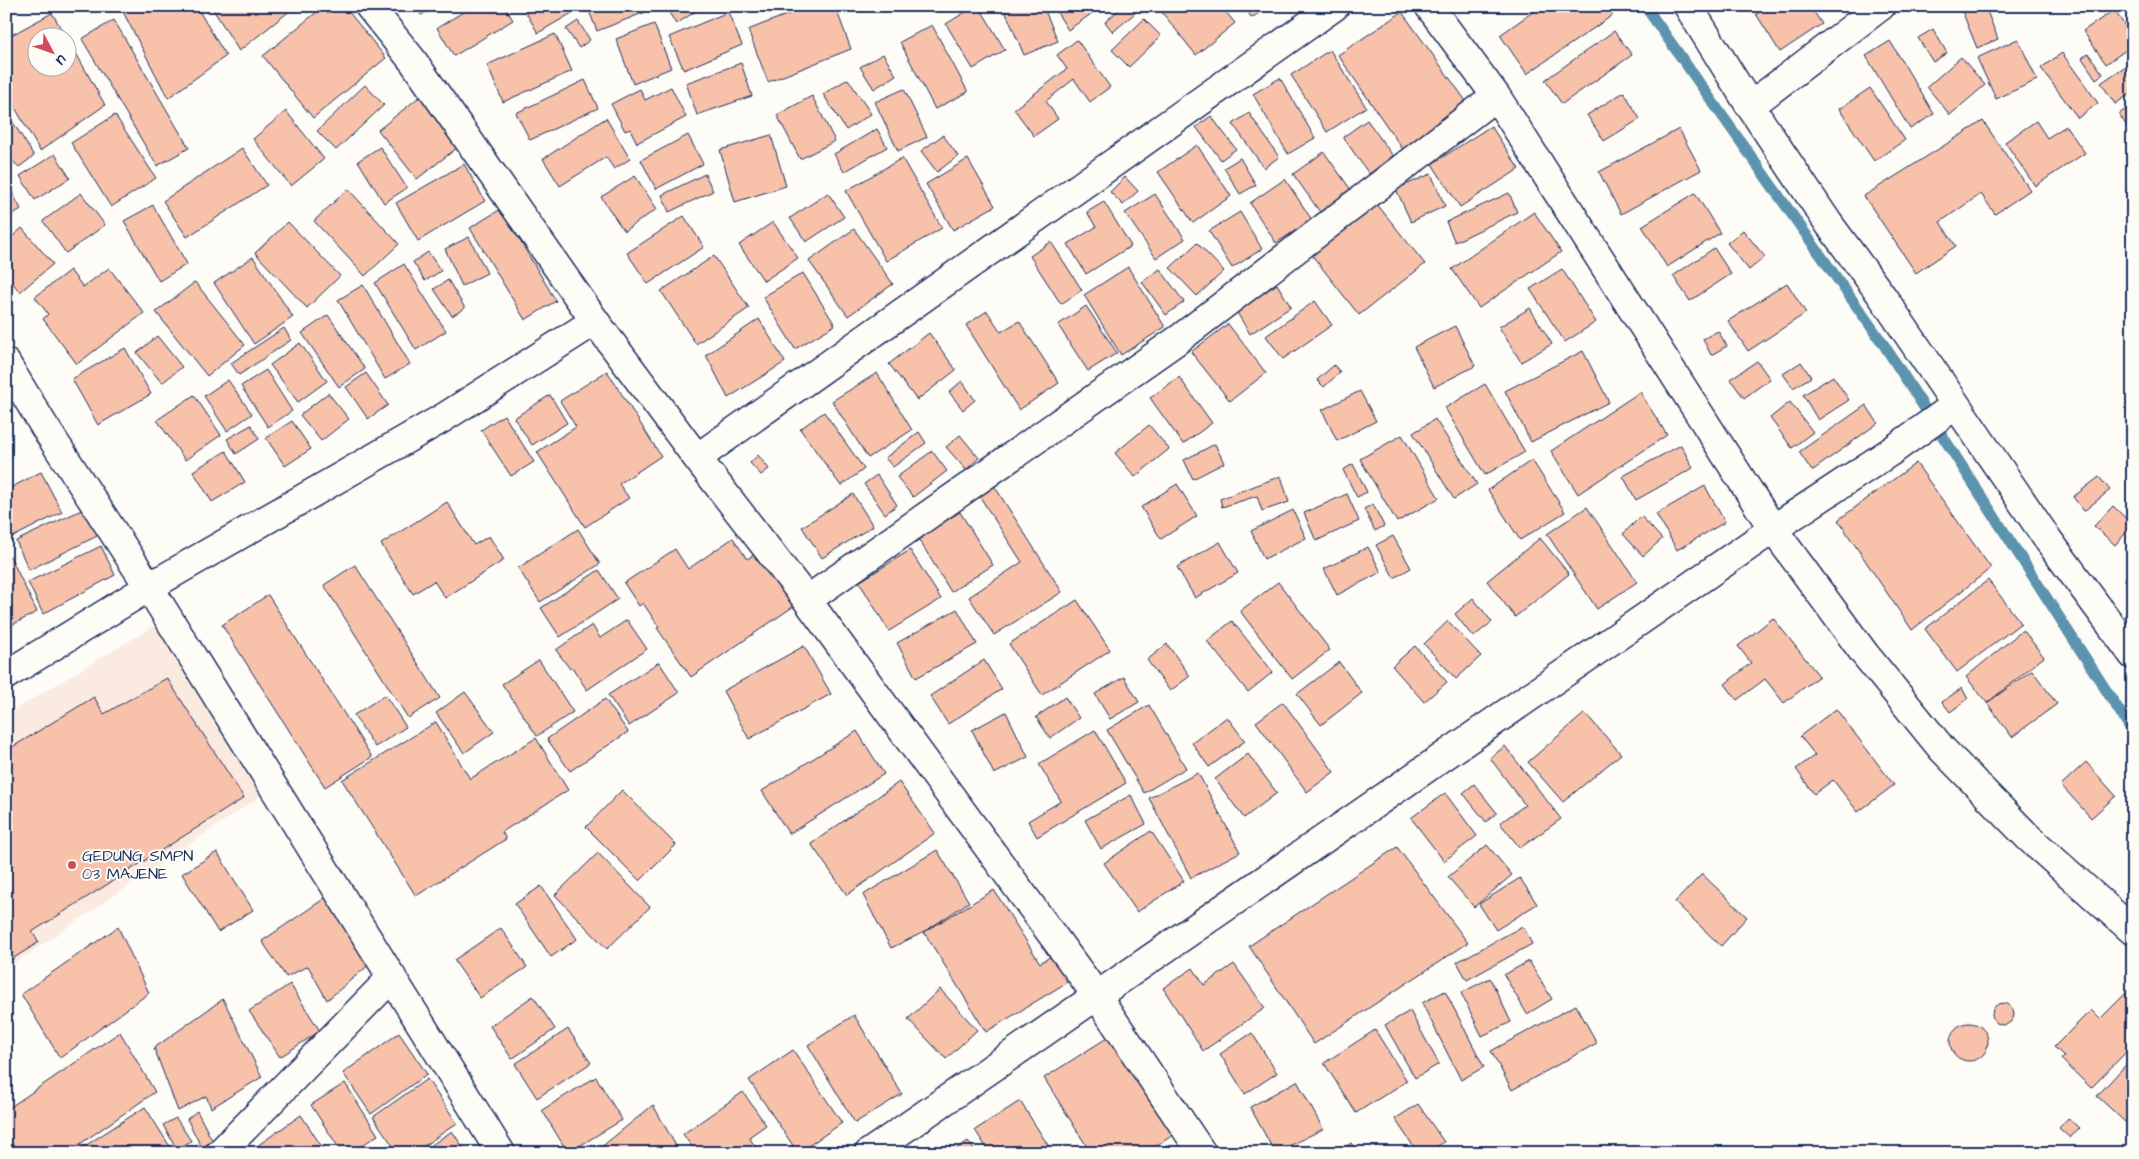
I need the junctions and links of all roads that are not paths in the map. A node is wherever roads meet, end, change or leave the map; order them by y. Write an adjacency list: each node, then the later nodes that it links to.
1 (368, 6): 8 (street)
2 (1335, 6): 11 (street)
3 (1430, 6): 6 (street)
4 (1688, 6): 7 (street)
5 (1881, 6): 7 (street)
6 (1496, 96): 12 (street); 14 (street)
7 (1750, 106): 10 (street)
8 (595, 321): 11 (street); 13 (street)
9 (6, 363): 13 (street)
10 (1949, 410): 12 (street); 15 (street)
11 (697, 458): 14 (street)
12 (1773, 529): 17 (street); 19 (street)
13 (149, 588): 16 (street); 18 (street)
14 (807, 600): 19 (street)
15 (2133, 655)
16 (6, 675)
17 (2133, 931)
18 (392, 977): 20 (street); 21 (street)
19 (1097, 996): 22 (street); 23 (street)
20 (220, 1153)
21 (501, 1153)
22 (869, 1153)
23 (1202, 1153)

